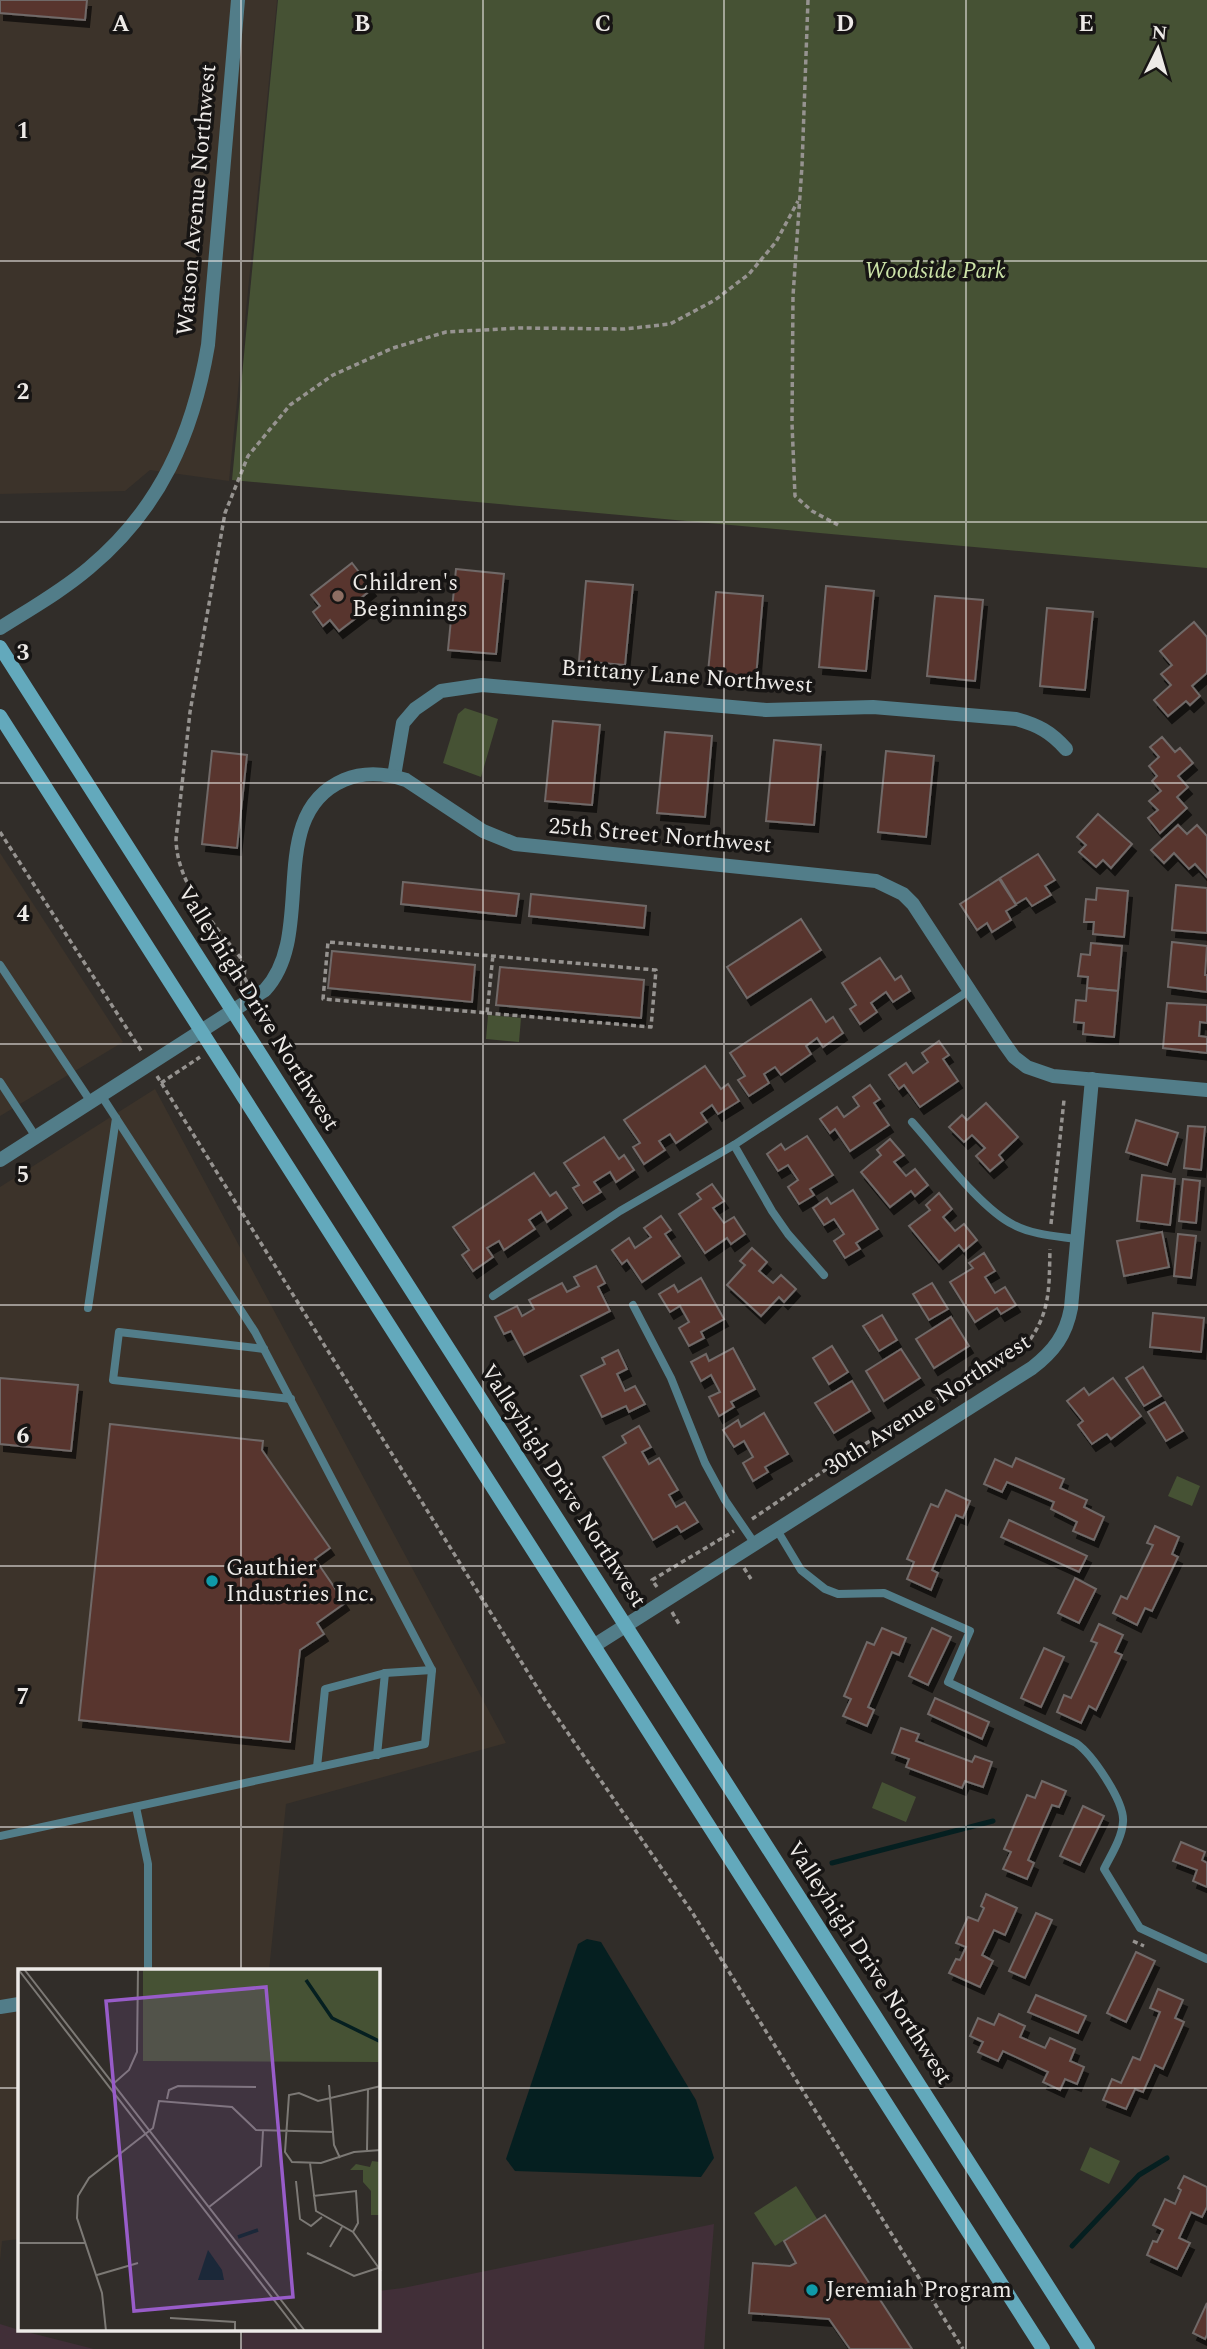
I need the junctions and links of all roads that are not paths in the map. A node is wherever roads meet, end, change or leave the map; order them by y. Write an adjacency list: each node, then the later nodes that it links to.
1 (238, 0): 2 (street, Watson Avenue Northwest)
2 (0, 628)
3 (0, 647): 9 (main road, Valleyhigh Drive Northwest)
4 (0, 716): 10 (main road)
5 (1066, 750): 6 (street, Brittany Lane Northwest)
6 (394, 776): 8 (street, 25th Street Northwest); 9 (street, 25th Street Northwest)
7 (0, 965): 14 (lane)
8 (970, 990): 11 (street, 25th Street Northwest); 18 (lane)
9 (234, 1011): 10 (street, 25th Street Northwest); 29 (main road, Valleyhigh Drive Northwest)
10 (202, 1031): 14 (street, 25th Street Northwest); 30 (main road)
11 (1092, 1079): 13 (street, 25th Street Northwest); 20 (street, 30th Avenue Northwest)
12 (0, 1082): 17 (lane)
13 (1207, 1090)
14 (96, 1098): 15 (lane); 17 (street, 25th Street Northwest)
15 (116, 1118): 24 (lane); 25 (lane)
16 (912, 1122): 20 (lane)
17 (36, 1137): 19 (street, 25th Street Northwest)
18 (734, 1146): 21 (lane); 22 (lane)
19 (0, 1160)
20 (1077, 1239): 27 (street, 30th Avenue Northwest)
21 (824, 1275)
22 (493, 1296)
23 (634, 1305): 28 (lane)
24 (88, 1308)
25 (264, 1349): 26 (lane); 26 (lane)
26 (291, 1399): 31 (lane)
27 (778, 1530): 28 (street, 30th Avenue Northwest); 37 (lane)
28 (755, 1544): 29 (street, 30th Avenue Northwest)
29 (625, 1626): 30 (street, 30th Avenue Northwest); 42 (main road, Valleyhigh Drive Northwest)
30 (595, 1645): 41 (main road)
31 (432, 1670): 32 (lane); 33 (lane)
32 (385, 1673): 33 (lane); 34 (lane)
33 (377, 1755): 34 (lane)
34 (317, 1768): 35 (lane)
35 (136, 1807): 36 (lane); 38 (lane)
36 (0, 1836)
37 (1207, 1959)
38 (148, 1969)
39 (18, 2004): 40 (street)
40 (0, 2007)
41 (1043, 2349)
42 (1088, 2349)

